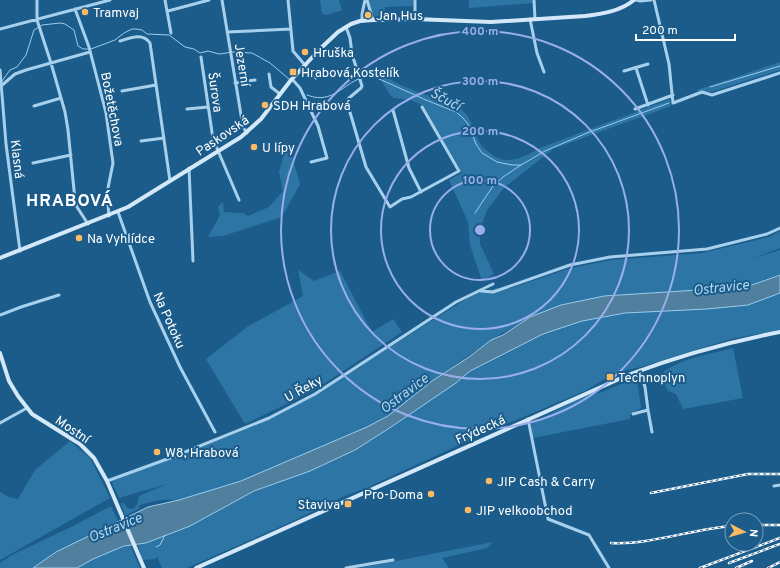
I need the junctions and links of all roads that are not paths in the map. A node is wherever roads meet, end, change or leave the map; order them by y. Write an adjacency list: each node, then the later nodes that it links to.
1 (37, 0): 17 (street)
2 (110, 0): 12 (street)
3 (165, 0): 13 (street)
4 (209, 0): 13 (street)
5 (222, 0): 23 (street, Jezerní)
6 (288, 0): 22 (street)
7 (366, 0): 18 (street); 19 (street)
8 (415, 0): 14 (street)
9 (534, 0): 16 (street)
10 (635, 0): 11 (street); 16 (main road, Paskovská)
11 (652, 0): 45 (street)
12 (74, 9): 17 (street); 26 (street, Božetěchova)
13 (168, 11): 24 (street)
14 (414, 19): 15 (main road, Paskovská); 18 (main road, Paskovská)
15 (530, 19): 16 (main road, Paskovská); 34 (street)
16 (535, 19)
17 (37, 20): 21 (street); 28 (street)
18 (373, 20): 19 (main road, Paskovská)
19 (362, 21): 20 (main road, Paskovská)
20 (346, 27): 29 (main road, Paskovská); 63 (street)
21 (0, 29)
22 (291, 29): 23 (street); 29 (street)
23 (227, 32): 40 (street, Jezerní)
24 (171, 33)
25 (120, 41): 41 (street)
26 (90, 52): 28 (street); 66 (street, Božetěchova)
27 (201, 58): 49 (street, Šurova)
28 (51, 62): 42 (street); 46 (street)
29 (305, 64): 35 (street); 38 (main road, Paskovská)
30 (648, 64): 31 (street)
31 (636, 68): 33 (street); 47 (street)
32 (0, 70): 42 (street, Klasná)
33 (624, 71)
34 (544, 72)
35 (324, 73)
36 (780, 73): 45 (street)
37 (269, 74): 44 (street)
38 (292, 79): 44 (main road, Paskovská); 59 (street)
39 (255, 80): 40 (street)
40 (236, 83): 54 (street, Jezerní)
41 (156, 85): 43 (street); 55 (street)
42 (1, 86): 69 (street, Klasná)
43 (122, 91)
44 (280, 94): 54 (main road, Paskovská)
45 (673, 96): 47 (street)
46 (61, 98): 48 (street); 58 (street)
47 (648, 105): 52 (street)
48 (34, 106)
49 (208, 107): 51 (street); 57 (street, Šurova)
50 (422, 107): 63 (street)
51 (187, 109)
52 (635, 109)
53 (393, 110): 63 (street)
54 (247, 133): 57 (main road, Paskovská)
55 (164, 138): 56 (street); 62 (street)
56 (141, 141)
57 (218, 152): 61 (main road, Paskovská); 64 (street, Šurova)
58 (71, 155): 60 (street); 67 (street)
59 (311, 162)
60 (34, 163)
61 (189, 168): 62 (main road, Paskovská); 71 (street)
62 (170, 181): 65 (main road, Paskovská)
63 (421, 192)
64 (239, 200)
65 (118, 212): 66 (main road, Paskovská); 84 (street, Na Potoku)
66 (110, 216): 67 (main road, Paskovská)
67 (88, 224): 69 (main road, Paskovská)
68 (780, 228): 73 (street)
69 (20, 251): 70 (main road, Paskovská)
70 (0, 258)
71 (192, 261)
72 (493, 284): 73 (street, U Řeky)
73 (479, 291): 86 (street, U Řeky)
74 (59, 295): 75 (street)
75 (0, 315)
76 (780, 332): 78 (main road, Frýdecká)
77 (0, 353): 79 (main road, Mostní)
78 (640, 370): 80 (street); 82 (main road, Frýdecká)
79 (27, 408): 83 (street); 86 (main road, Mostní)
80 (648, 410): 81 (street); 85 (street)
81 (633, 414)
82 (528, 419): 91 (main road, Frýdecká); 93 (street)
83 (0, 423)
84 (215, 432)
85 (652, 432)
86 (107, 481): 90 (main road, Mostní)
87 (780, 485): 88 (street)
88 (774, 486)
89 (393, 560): 92 (street)
90 (144, 568)
91 (196, 568)
92 (346, 568)
93 (609, 568)

